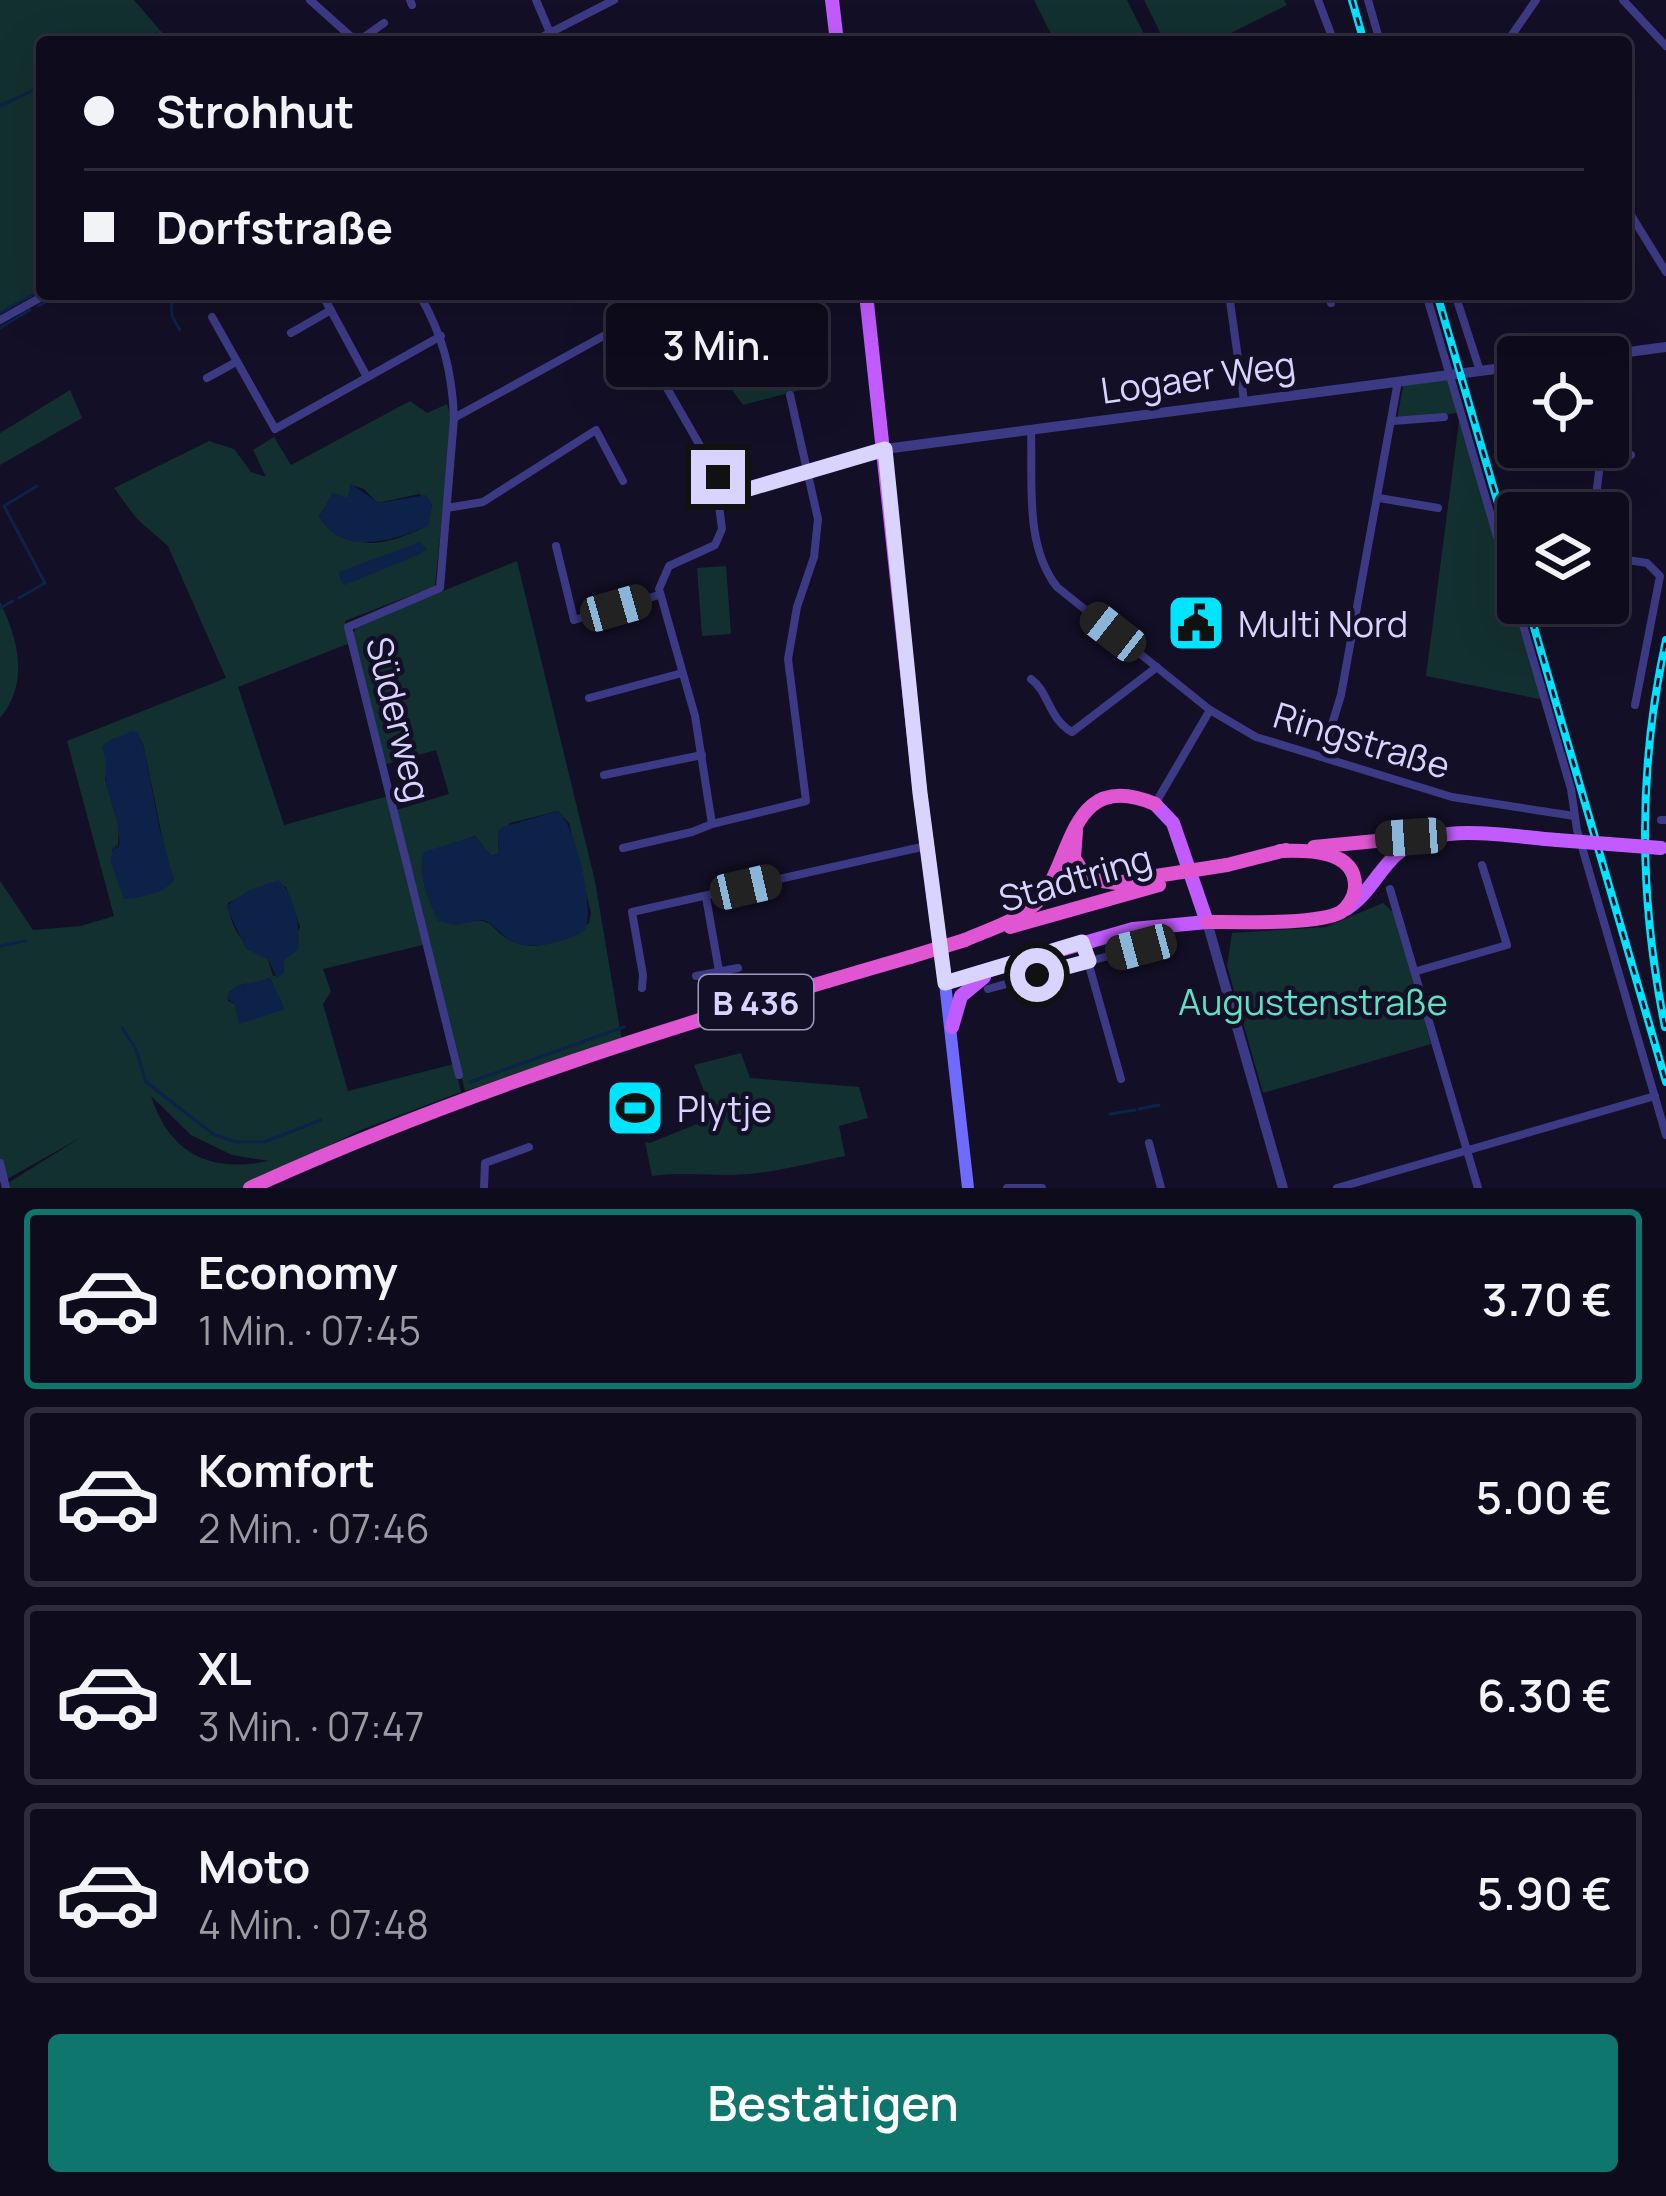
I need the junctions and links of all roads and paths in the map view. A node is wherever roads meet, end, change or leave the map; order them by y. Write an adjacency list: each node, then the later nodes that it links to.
1 (310, 0): 10 (street)
2 (536, 0): 12 (street)
3 (614, 0): 13 (street)
4 (832, 0): 14 (main road)
5 (1318, 0): 15 (street)
6 (1368, 0): 16 (street)
7 (1536, 0): 17 (street)
8 (1623, 0): 18 (street)
9 (384, 23): 11 (street)
10 (350, 36)
11 (366, 36)
12 (552, 36)
13 (554, 36)
14 (836, 36)
15 (1332, 36)
16 (1378, 36)
17 (1511, 36)
18 (1666, 46)
19 (1632, 217): 20 (street)
20 (1666, 272)
21 (36, 300): 31 (street)
22 (325, 300): 29 (street)
23 (422, 300): 34 (street, Süderweg)
24 (610, 300): 32 (street)
25 (867, 300): 50 (main road)
26 (1230, 300): 45 (street)
27 (1428, 300): 40 (street)
28 (1457, 300): 39 (street)
29 (331, 310): 33 (street); 41 (street)
30 (212, 317): 37 (street)
31 (0, 320)
32 (629, 322): 47 (street); 53 (street)
33 (291, 333)
34 (441, 336): 41 (street); 47 (street, Süderweg)
35 (1666, 347): 36 (street)
36 (1629, 355)
37 (236, 362): 41 (street); 42 (street)
38 (1497, 369): 39 (street, Logaer Weg)
39 (1480, 371): 40 (street, Logaer Weg)
40 (1450, 375): 43 (street, Logaer Weg); 71 (street)
41 (367, 377)
42 (207, 378)
43 (1398, 381): 45 (street, Logaer Weg); 48 (street)
44 (790, 395): 51 (street)
45 (1244, 401): 49 (street, Logaer Weg)
46 (1444, 417): 48 (street)
47 (454, 418): 55 (street, Süderweg)
48 (1393, 421): 54 (street)
49 (1031, 430): 50 (street, Logaer Weg); 60 (street, Ringstraße)
50 (885, 449): 51 (street); 74 (main road)
51 (810, 471): 53 (street); 72 (street)
52 (623, 481): 55 (street)
53 (731, 490): 59 (street)
54 (1379, 498): 56 (street); 67 (street)
55 (447, 508): 97 (street, Süderweg)
56 (1438, 508)
57 (556, 547): 59 (street)
58 (1629, 560): 64 (street)
59 (659, 595): 61 (street)
60 (1157, 667): 62 (street); 65 (street, Ringstraße)
61 (682, 673): 63 (street); 66 (street)
62 (1031, 679)
63 (589, 698)
64 (1635, 705)
65 (1210, 710): 67 (street, Ringstraße); 69 (street)
66 (702, 755): 68 (street); 72 (street)
67 (1322, 758): 71 (street, Ringstraße)
68 (604, 775)
69 (1155, 804): 70 (highway); 83 (main road)
70 (1083, 815): 79 (highway); 84 (highway)
71 (1574, 816): 99 (street)
72 (712, 824): 75 (street)
73 (1438, 835): 76 (main road, bridge); 77 (highway); 82 (main road)
74 (926, 846): 81 (street); 93 (main road)
75 (623, 848)
76 (1663, 848)
77 (1280, 851): 79 (highway, bridge); 82 (highway)
78 (1482, 865): 91 (street)
79 (1157, 880): 84 (highway, Stadtring / B 436)
80 (1390, 889): 91 (street)
81 (706, 897): 90 (street); 94 (street)
82 (1342, 912): 83 (highway)
83 (1207, 922): 85 (main road); 112 (street)
84 (965, 940): 106 (highway, Stadtring / B 436, bridge)
85 (1082, 942): 87 (main road); 88 (street)
86 (1141, 947): 88 (street)
87 (1015, 961): 93 (main road); 96 (main road)
88 (1089, 961): 95 (street); 98 (street)
89 (738, 968): 90 (street)
90 (718, 971): 92 (street)
91 (1417, 971): 103 (street)
92 (696, 976)
93 (945, 983): 96 (main road)
94 (642, 988)
95 (988, 989)
96 (952, 1028): 108 (main road)
97 (459, 1075)
98 (1120, 1079)
99 (1654, 1096): 100 (street); 103 (street)
100 (1666, 1135)
101 (1149, 1143): 111 (street)
102 (530, 1147): 107 (street)
103 (1468, 1150): 113 (street); 114 (street)
104 (0, 1163): 105 (street)
105 (6, 1188)
106 (250, 1188)
107 (484, 1188)
108 (968, 1188)
109 (1007, 1188): 110 (street)
110 (1042, 1188)
111 (1161, 1188)
112 (1283, 1188)
113 (1337, 1188)
114 (1478, 1188)

